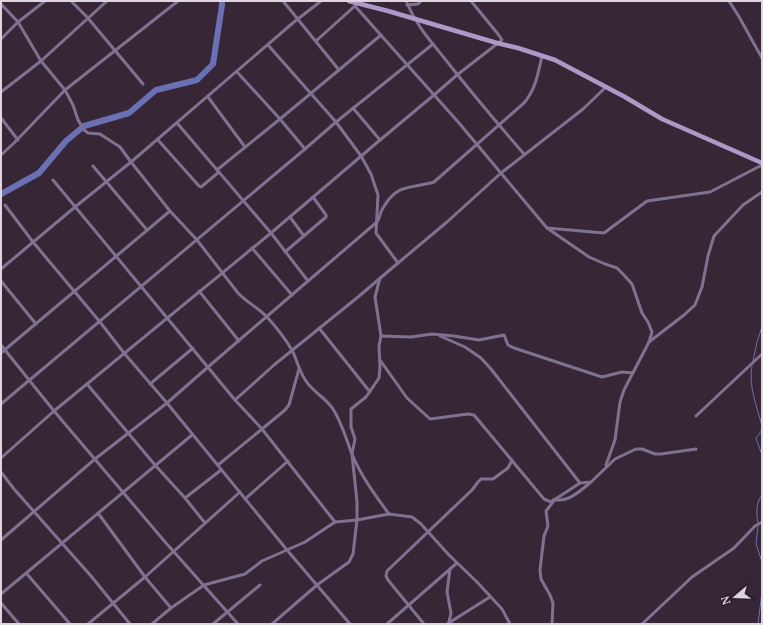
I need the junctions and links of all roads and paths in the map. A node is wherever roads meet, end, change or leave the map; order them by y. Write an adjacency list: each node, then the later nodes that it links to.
1 (45, 1): 17 (street)
2 (71, 1): 14 (street)
3 (107, 1): 14 (street)
4 (178, 1): 24 (street)
5 (282, 1): 15 (street)
6 (321, 1): 15 (street)
7 (349, 1): 13 (street)
8 (421, 1): 11 (street)
9 (471, 1): 21 (street)
10 (729, 1): 26 (street)
11 (407, 3): 16 (street)
12 (1, 4): 17 (street)
13 (356, 5): 16 (street); 18 (street); 20 (street)
14 (87, 17): 24 (street); 27 (street)
15 (298, 19): 20 (street); 23 (street)
16 (414, 19): 21 (street); 22 (street)
17 (18, 22): 19 (street); 27 (street)
18 (381, 35): 28 (street); 29 (street)
19 (1, 39)
20 (316, 41): 29 (street)
21 (497, 43): 25 (street); 31 (street)
22 (433, 44): 28 (street); 31 (street)
23 (268, 45): 30 (street); 36 (street)
24 (114, 51): 32 (street); 34 (street)
25 (542, 56): 33 (street); 44 (street)
26 (762, 58)
27 (41, 61): 34 (street); 35 (street)
28 (408, 64): 37 (street); 39 (street)
29 (340, 70): 36 (street)
30 (238, 72): 38 (street); 41 (street)
31 (457, 75): 37 (street); 44 (street)
32 (143, 84)
33 (606, 87): 51 (street); 55 (street)
34 (65, 90): 45 (street); 54 (street)
35 (1, 92)
36 (310, 94): 41 (street); 42 (street)
37 (434, 96): 47 (street); 48 (street)
38 (208, 97): 43 (street); 49 (street)
39 (353, 108): 42 (street); 47 (street)
40 (1, 118): 45 (street)
41 (280, 119): 49 (street); 50 (street)
42 (336, 122): 50 (street); 53 (street)
43 (177, 124): 46 (street); 57 (street)
44 (498, 125): 48 (street); 51 (street)
45 (18, 140): 52 (street)
46 (158, 140): 54 (street); 57 (street)
47 (380, 140): 53 (street)
48 (476, 145): 58 (street); 68 (street)
49 (245, 147): 57 (street)
50 (305, 149): 63 (street)
51 (524, 154): 58 (street)
52 (1, 155)
53 (361, 156): 62 (street); 68 (street)
54 (131, 162): 60 (street); 66 (street)
55 (762, 164): 69 (street)
56 (93, 166): 60 (street)
57 (218, 171): 63 (street)
58 (501, 173): 69 (street); 78 (street)
59 (53, 180): 65 (street)
60 (106, 182): 65 (street); 70 (street)
61 (762, 192): 96 (street)
62 (313, 197): 67 (street); 72 (street)
63 (244, 201): 71 (street); 73 (street)
64 (5, 205): 74 (street)
65 (75, 207): 74 (street); 77 (street)
66 (170, 211): 70 (street); 73 (street)
67 (290, 217): 71 (street); 72 (street)
68 (377, 222): 78 (street); 83 (street)
69 (547, 228): 96 (street)
70 (147, 230): 77 (street)
71 (271, 233): 75 (street); 76 (street)
72 (304, 236): 76 (street)
73 (197, 240): 80 (street); 84 (street)
74 (33, 242): 79 (street); 85 (street)
75 (252, 248): 80 (street); 87 (street)
76 (285, 252): 83 (street)
77 (116, 257): 84 (street); 85 (street)
78 (398, 263): 81 (street)
79 (1, 269)
80 (222, 272): 86 (street); 89 (street)
81 (380, 278): 92 (street); 94 (street)
82 (1, 281): 91 (street)
83 (308, 281): 87 (street)
84 (142, 287): 88 (street); 90 (street)
85 (75, 291): 90 (street); 91 (street)
86 (199, 291): 88 (street); 95 (street)
87 (292, 296): 89 (street)
88 (168, 317): 98 (street); 102 (street)
89 (267, 317): 95 (street); 100 (street)
90 (100, 322): 102 (street); 108 (street)
91 (36, 324): 99 (street)
92 (319, 328): 100 (street); 111 (street)
93 (438, 335): 94 (street); 107 (street); 132 (street)
94 (381, 336): 104 (street)
95 (239, 341): 105 (street)
96 (650, 342): 107 (street)
97 (1, 345): 99 (street)
98 (193, 348): 105 (street); 110 (street)
99 (5, 350): 101 (street); 108 (street)
100 (292, 350): 106 (street); 112 (street)
101 (1, 353)
102 (124, 353): 109 (street); 110 (street)
103 (762, 354): 116 (street)
104 (380, 360): 111 (street); 124 (street)
105 (208, 367): 112 (street); 114 (street)
106 (299, 369): 117 (street); 121 (street)
107 (633, 373): 128 (street)
108 (30, 380): 113 (street); 115 (street)
109 (87, 384): 115 (street); 118 (street)
110 (150, 384): 114 (street)
111 (370, 392): 121 (street)
112 (235, 400): 117 (street)
113 (1, 404)
114 (167, 404): 118 (street); 119 (street)
115 (54, 410): 122 (street); 123 (street)
116 (696, 416)
117 (262, 429): 125 (street); 126 (street)
118 (128, 432): 123 (street); 127 (street)
119 (192, 435): 126 (street); 127 (street)
120 (696, 449): 128 (street)
121 (352, 454): 140 (street); 141 (street)
122 (1, 458)
123 (95, 459): 133 (street); 138 (street)
124 (512, 460): 137 (street); 145 (street)
125 (288, 461): 136 (street); 142 (street)
126 (218, 465): 129 (street)
127 (155, 466): 133 (street); 135 (street)
128 (605, 467): 131 (street)
129 (221, 470): 134 (street); 135 (street)
130 (1, 472): 138 (street)
131 (591, 482): 132 (street); 137 (street)
132 (580, 483): 137 (street)
133 (123, 492): 139 (street); 149 (street)
134 (240, 492): 136 (street); 144 (street)
135 (185, 498): 144 (street)
136 (246, 498): 148 (street)
137 (553, 500): 177 (street)
138 (34, 512): 146 (street); 147 (street)
139 (98, 513): 147 (street); 153 (street)
140 (389, 514): 141 (street); 145 (street)
141 (357, 520): 142 (street); 156 (street)
142 (335, 522): 148 (street)
143 (762, 522): 178 (street)
144 (205, 523): 149 (street)
145 (428, 531): 150 (street); 161 (street)
146 (1, 540)
147 (62, 543): 152 (street); 160 (street)
148 (288, 550): 154 (street); 156 (street)
149 (174, 551): 153 (street); 154 (street)
150 (457, 563): 151 (street); 158 (street)
151 (450, 569): 161 (street); 164 (street)
152 (27, 574): 157 (street); 166 (street)
153 (144, 577): 160 (street); 162 (street)
154 (204, 585): 162 (street); 163 (street)
155 (260, 585): 163 (street)
156 (317, 585): 172 (street); 173 (street)
157 (1, 594)
158 (490, 596): 164 (street); 176 (street)
159 (1, 603): 165 (street)
160 (113, 603): 167 (street); 168 (street)
161 (408, 606): 174 (street); 175 (street)
162 (171, 608): 169 (street)
163 (227, 612): 170 (street); 171 (street)
164 (448, 623)
165 (19, 624)
166 (70, 624)
167 (88, 624)
168 (130, 624)
169 (152, 624)
170 (212, 624)
171 (238, 624)
172 (272, 624)
173 (350, 624)
174 (387, 624)
175 (424, 624)
176 (510, 624)
177 (552, 624)
178 (642, 624)

